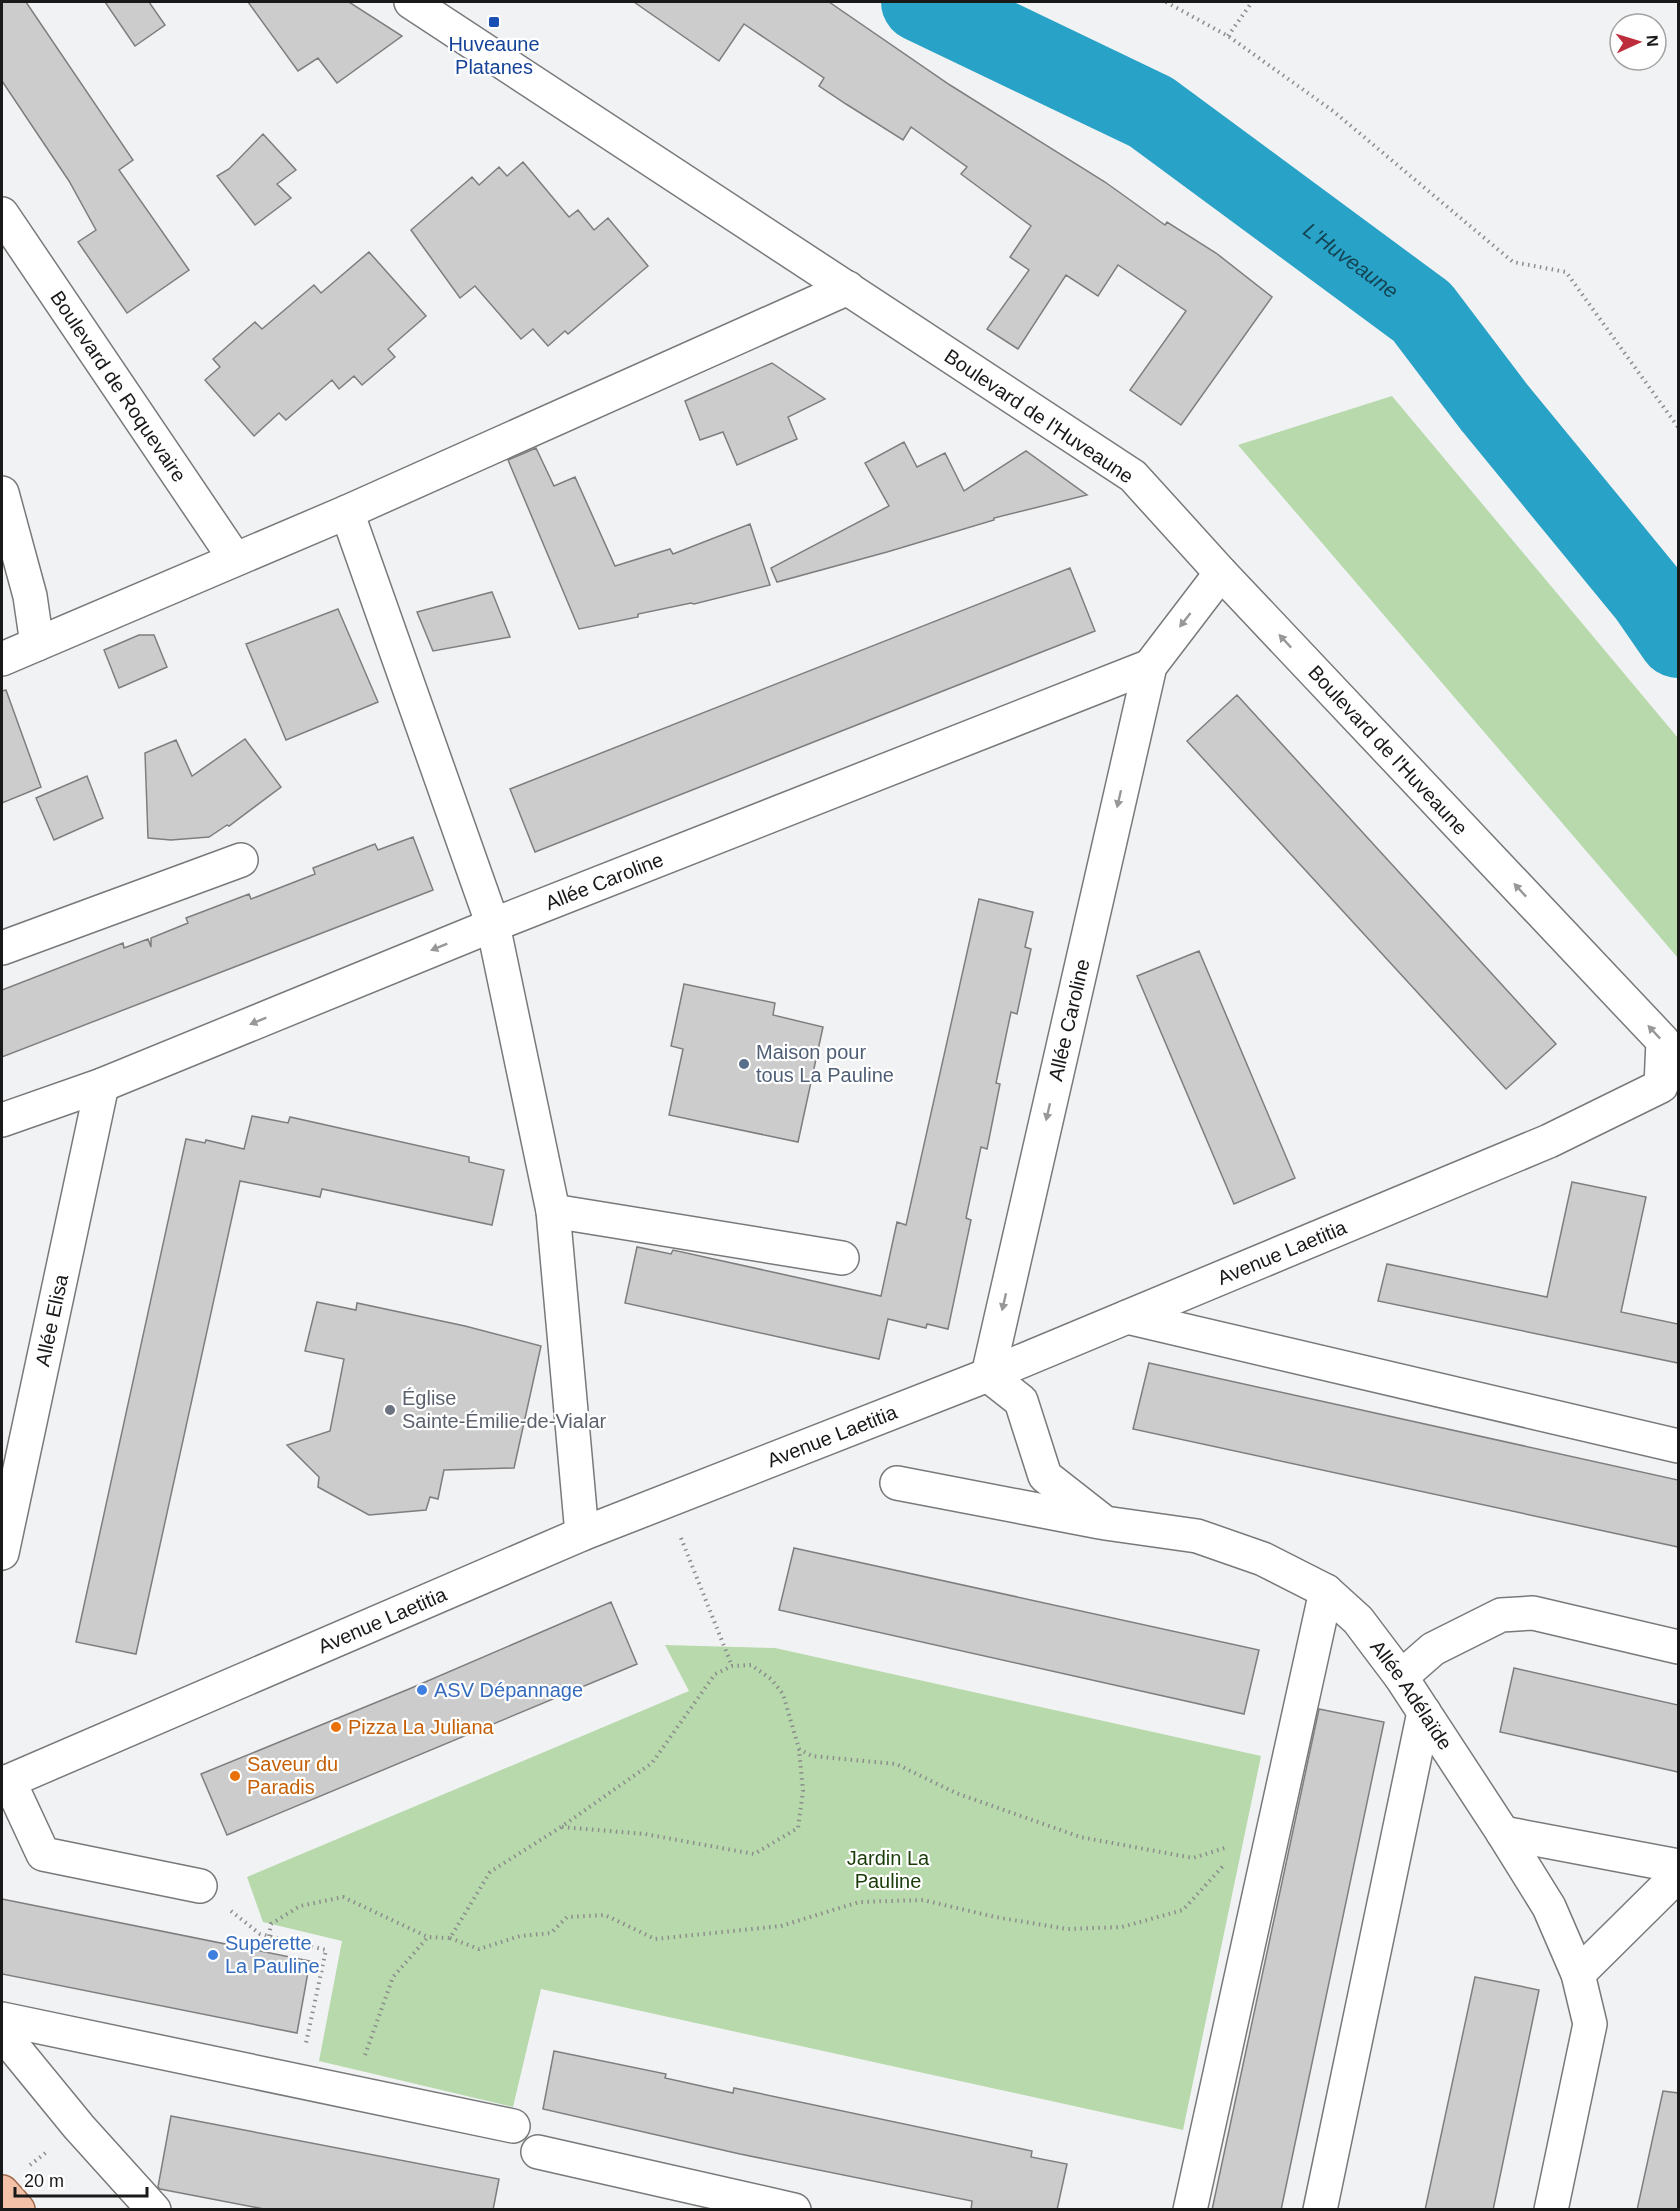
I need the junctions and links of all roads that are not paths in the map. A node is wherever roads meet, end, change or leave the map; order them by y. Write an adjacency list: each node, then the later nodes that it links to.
1 (411, 2): 3 (street, Boulevard de l'Huveaune)
2 (2, 214): 6 (street, Boulevard de Roquevaire)
3 (848, 288): 5 (street); 7 (street, Boulevard de l'Huveaune)
4 (2, 493): 8 (street)
5 (347, 512): 6 (street); 12 (street)
6 (235, 560): 8 (street)
7 (1221, 573): 10 (street, Allée Caroline, one-way to 10); 15 (street, Boulevard de l'Huveaune, one-way to 7)
8 (37, 644): 9 (street)
9 (2, 659)
10 (1149, 666): 12 (street, Allée Caroline); 20 (street, Allée Caroline, one-way to 20)
11 (241, 860): 13 (street)
12 (493, 925): 14 (street, Allée Caroline, one-way to 14); 17 (street)
13 (2, 948)
14 (102, 1084): 16 (street, Allée Caroline); 25 (street, Allée Elisa)
15 (1661, 1086): 19 (street, Avenue Laetitia)
16 (2, 1120)
17 (553, 1211): 18 (street); 24 (street)
18 (842, 1258)
19 (1127, 1317): 20 (street, Avenue Laetitia); 21 (street)
20 (988, 1375): 23 (street); 24 (street, Avenue Laetitia)
21 (1678, 1446)
22 (897, 1483): 23 (street, Allée Adélaïde)
23 (1105, 1523): 26 (street, Allée Adélaïde)
24 (582, 1534): 30 (street, Avenue Laetitia)
25 (2, 1554)
26 (1326, 1591): 28 (street, Allée Adélaïde); 44 (street)
27 (1678, 1647): 28 (street)
28 (1401, 1677): 29 (street, Allée Adélaïde)
29 (1424, 1712): 31 (street, Allée Adélaïde); 45 (street)
30 (5, 1782): 34 (street)
31 (1503, 1833): 32 (street); 35 (street, Allée Adélaïde)
32 (1678, 1866)
33 (1678, 1875): 35 (street)
34 (200, 1886)
35 (1578, 1974): 46 (street, Allée Adélaïde)
36 (2, 2019): 38 (street)
37 (2, 2033): 42 (street)
38 (513, 2126)
39 (538, 2152): 43 (street)
40 (2, 2192): 41 (main road)
41 (18, 2210)
42 (154, 2210)
43 (794, 2210)
44 (1190, 2210)
45 (1320, 2210)
46 (1551, 2210)

